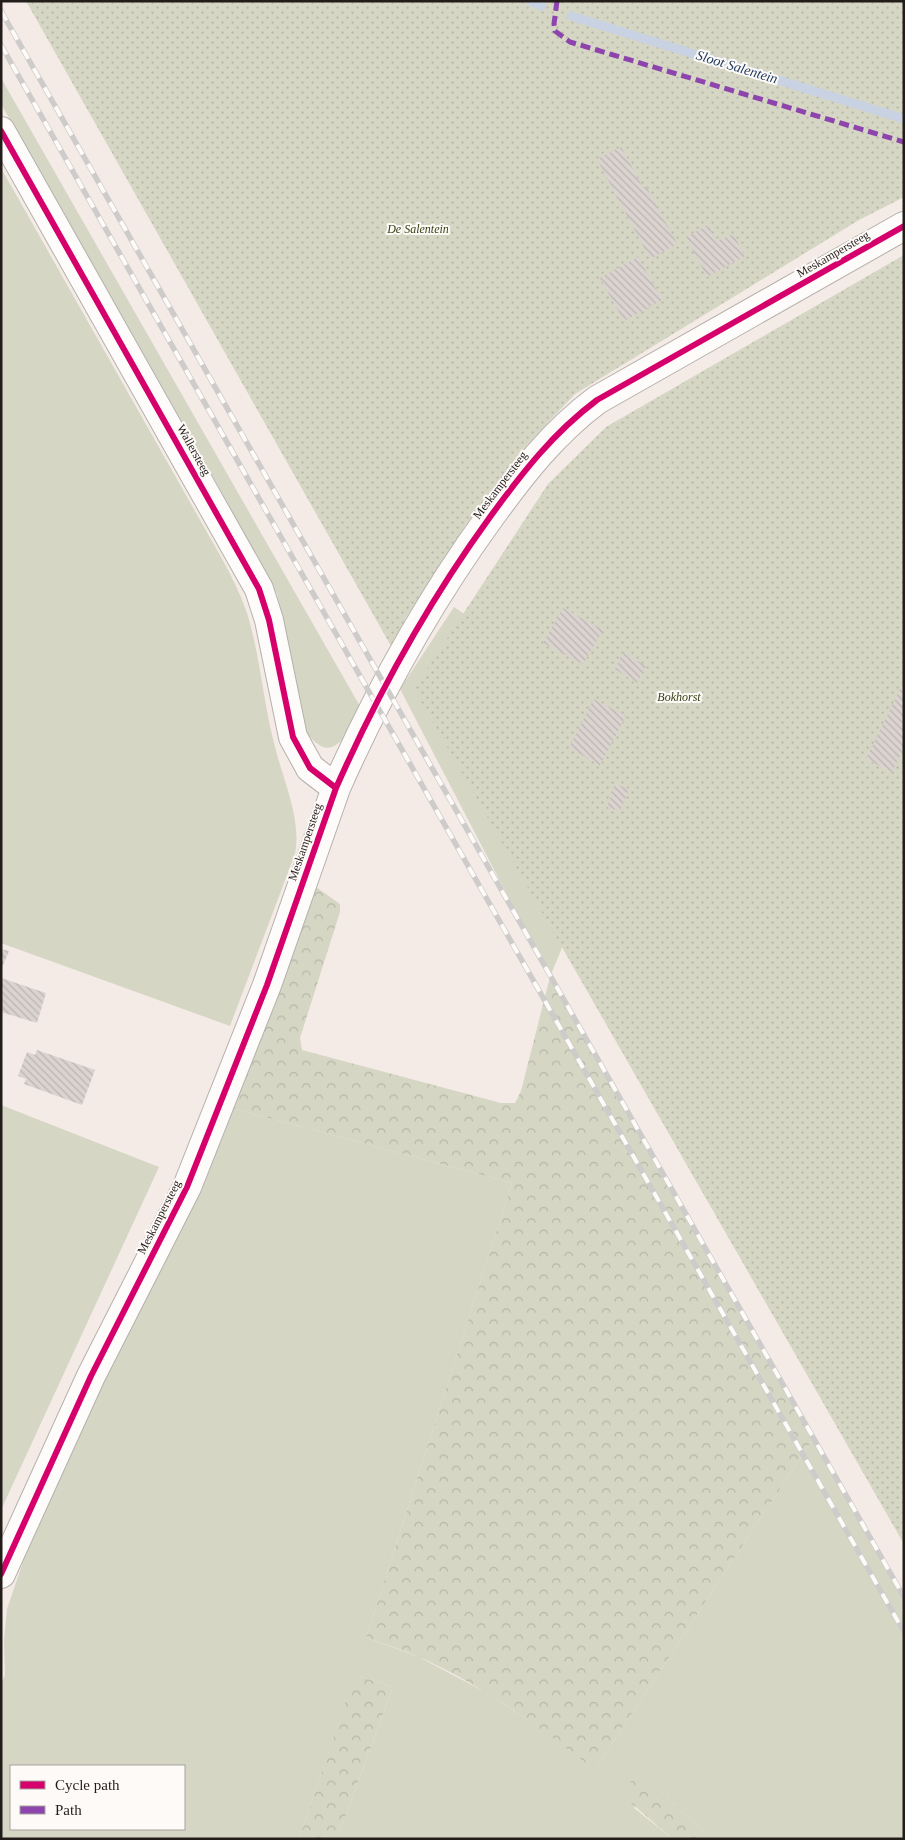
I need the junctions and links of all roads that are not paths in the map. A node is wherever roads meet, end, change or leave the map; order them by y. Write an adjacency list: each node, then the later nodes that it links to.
1 (1, 131): 3 (street, Wallersteeg)
2 (904, 226): 3 (street, Meskampersteeg)
3 (336, 788): 4 (street, Meskampersteeg)
4 (1, 1574)

